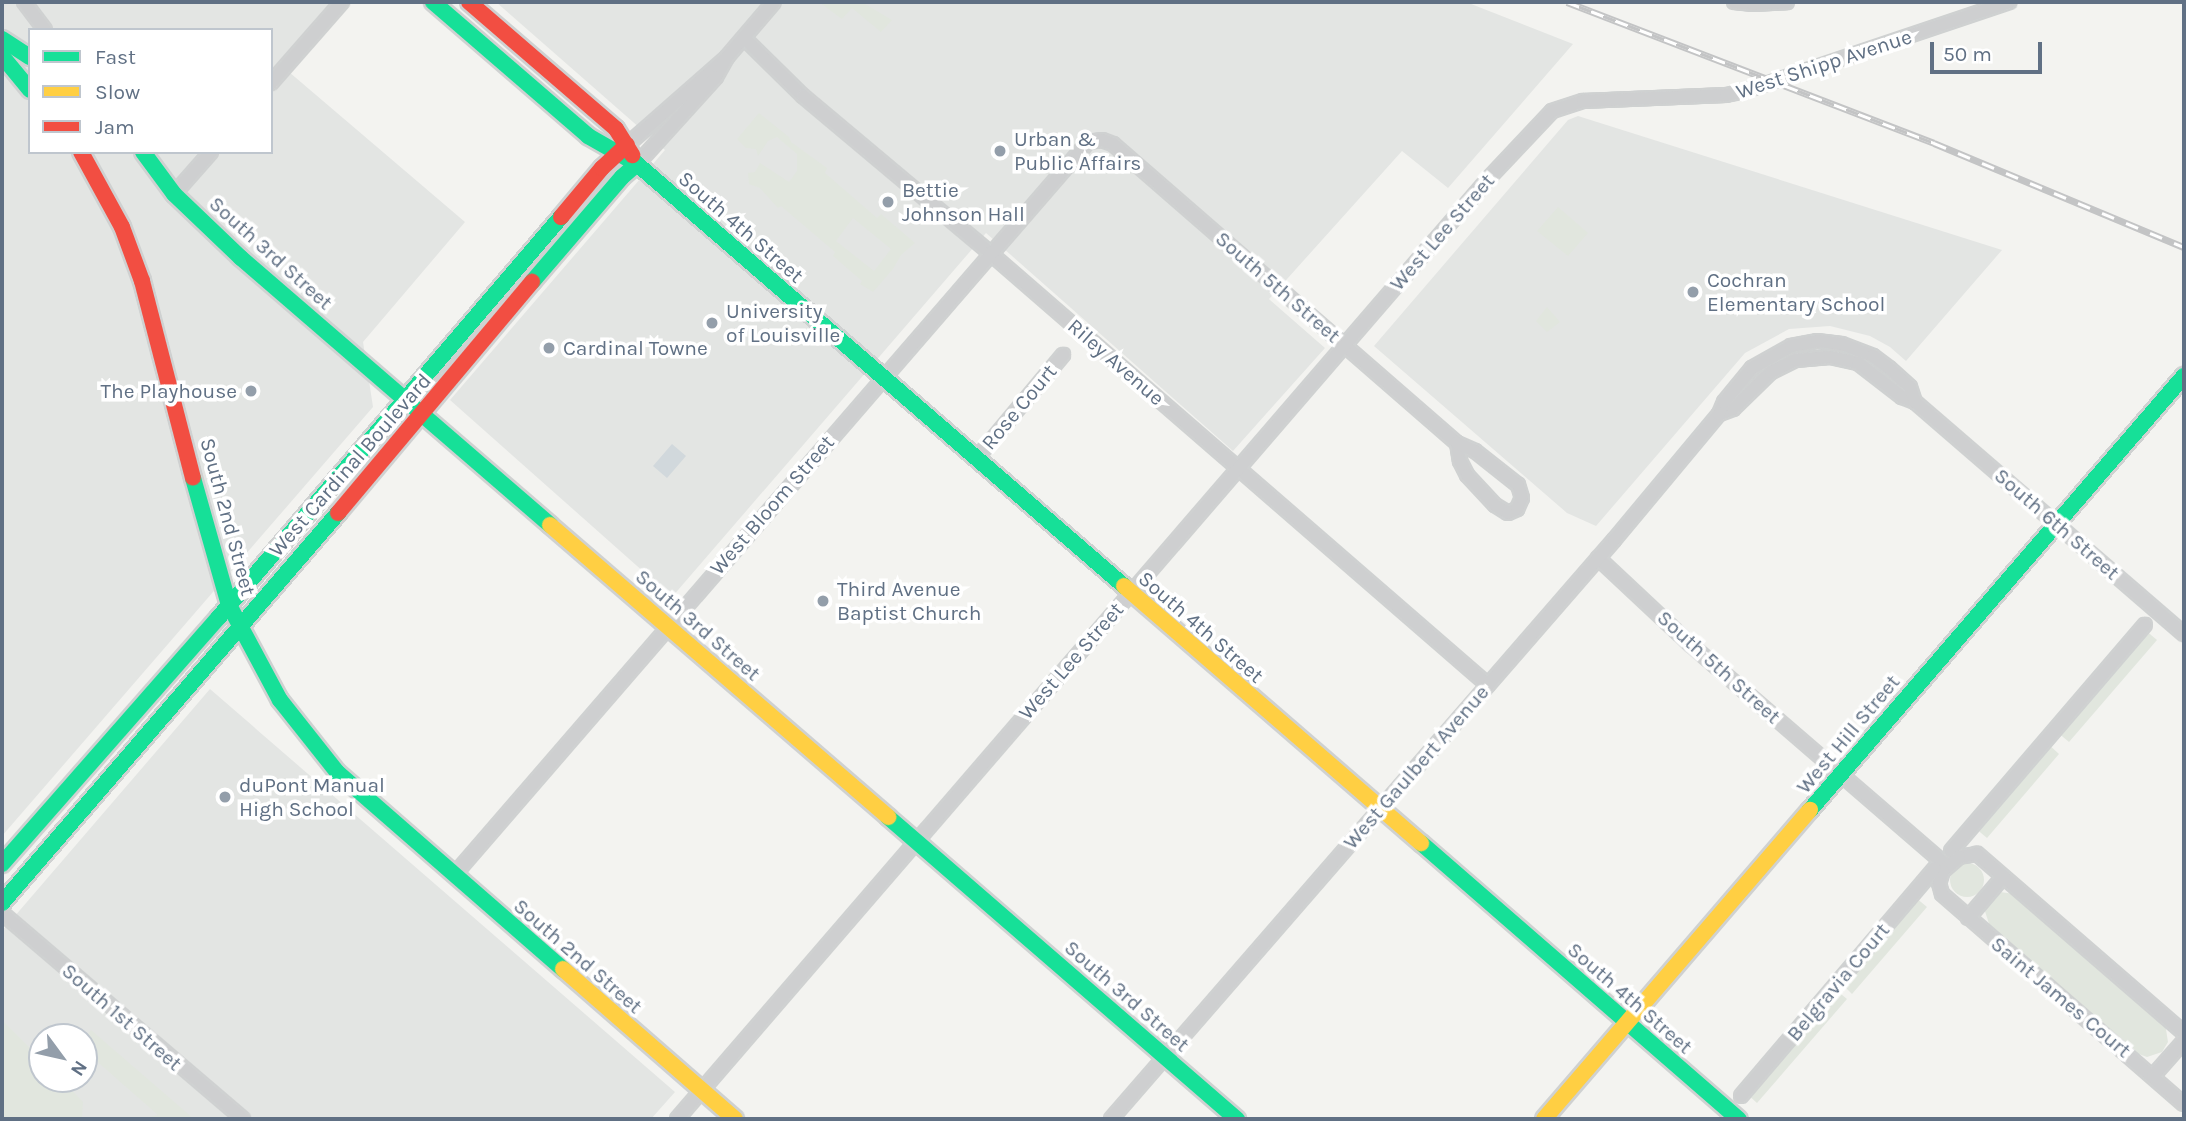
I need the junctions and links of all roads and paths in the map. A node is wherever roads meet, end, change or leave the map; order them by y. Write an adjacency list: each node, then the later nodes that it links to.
1 (24, 2): 12 (street)
2 (342, 2): 18 (street)
3 (433, 2): 22 (main road, South 4th Street)
4 (468, 2): 22 (main road, South 4th Street)
5 (774, 2): 13 (street, West Cardinal Boulevard)
6 (1734, 2): 7 (street)
7 (1787, 2)
8 (1965, 2): 11 (street)
9 (2009, 2): 10 (street, West Shipp Avenue)
10 (1989, 5): 11 (street, West Shipp Avenue)
11 (1969, 15): 20 (street, West Shipp Avenue)
12 (44, 28)
13 (744, 38): 17 (street, West Cardinal Boulevard); 28 (street, Riley Avenue)
14 (2, 39): 16 (main road)
15 (2, 56): 19 (main road)
16 (28, 56)
17 (727, 57): 22 (street, West Cardinal Boulevard); 26 (street, West Cardinal Boulevard)
18 (273, 81)
19 (28, 88)
20 (1552, 111): 29 (street, West Lee Street)
21 (1095, 140): 28 (street, West Bloom Street); 29 (street, South 5th Street)
22 (622, 149): 26 (main road, South 4th Street); 33 (main road, West Cardinal Boulevard)
23 (82, 154): 42 (main road, South 2nd Street)
24 (144, 154): 27 (main road, South 3rd Street)
25 (209, 154): 27 (street)
26 (638, 164): 32 (main road, South 4th Street); 34 (main road, West Cardinal Boulevard)
27 (174, 194): 33 (main road, South 3rd Street)
28 (990, 253): 32 (street, West Bloom Street); 38 (street, Riley Avenue)
29 (1345, 345): 36 (street, South 5th Street); 38 (street, West Lee Street)
30 (1063, 355): 37 (street, Rose Court)
31 (2184, 376): 39 (main road, West Hill Street)
32 (882, 378): 37 (main road, South 4th Street); 45 (street, West Bloom Street)
33 (403, 398): 34 (main road, South 3rd Street); 42 (main road, West Cardinal Boulevard)
34 (422, 414): 43 (main road, West Cardinal Boulevard); 45 (main road, South 3rd Street)
35 (1929, 415): 39 (street, South 6th Street); 40 (street, West Gaulbert Avenue)
36 (1457, 443): 36 (street, South 5th Street)
37 (976, 459): 41 (main road, South 4th Street)
38 (1238, 468): 41 (street, West Lee Street); 47 (street, Riley Avenue)
39 (2057, 524): 46 (street, South 6th Street); 48 (main road, West Hill Street)
40 (1598, 558): 47 (street, West Gaulbert Avenue); 48 (street, South 5th Street)
41 (1130, 593): 49 (main road, South 4th Street); 50 (street, West Lee Street)
42 (229, 605): 43 (main road, South 2nd Street); 52 (main road, West Cardinal Boulevard)
43 (239, 625): 54 (main road, South 2nd Street); 56 (main road, West Cardinal Boulevard)
44 (2145, 625): 51 (street)
45 (668, 627): 50 (main road, South 3rd Street); 54 (street, West Bloom Street)
46 (2184, 634)
47 (1489, 685): 49 (street, West Gaulbert Avenue)
48 (1841, 774): 53 (street); 58 (main road, West Hill Street)
49 (1379, 808): 58 (main road, South 4th Street); 61 (street, West Gaulbert Avenue)
50 (916, 841): 61 (main road, South 3rd Street); 63 (street, West Lee Street)
51 (1951, 851)
52 (2, 864)
53 (1941, 867): 55 (street); 57 (street, Saint James Court); 64 (street, Belgravia Court)
54 (454, 875): 63 (main road, South 2nd Street)
55 (2003, 877): 57 (street); 59 (street)
56 (2, 904): 66 (street, South 1st Street)
57 (1968, 918): 62 (street, Saint James Court)
58 (1627, 1023): 71 (main road, West Hill Street); 72 (main road, South 4th Street)
59 (2184, 1033)
60 (2184, 1041): 62 (street)
61 (1164, 1057): 69 (street, West Gaulbert Avenue); 70 (main road, South 3rd Street)
62 (2153, 1076): 65 (street, Saint James Court)
63 (702, 1090): 67 (street, West Lee Street); 68 (main road, South 2nd Street)
64 (1741, 1096)
65 (2184, 1104)
66 (243, 1119)
67 (677, 1119)
68 (735, 1119)
69 (1111, 1119)
70 (1237, 1119)
71 (1544, 1119)
72 (1738, 1119)

